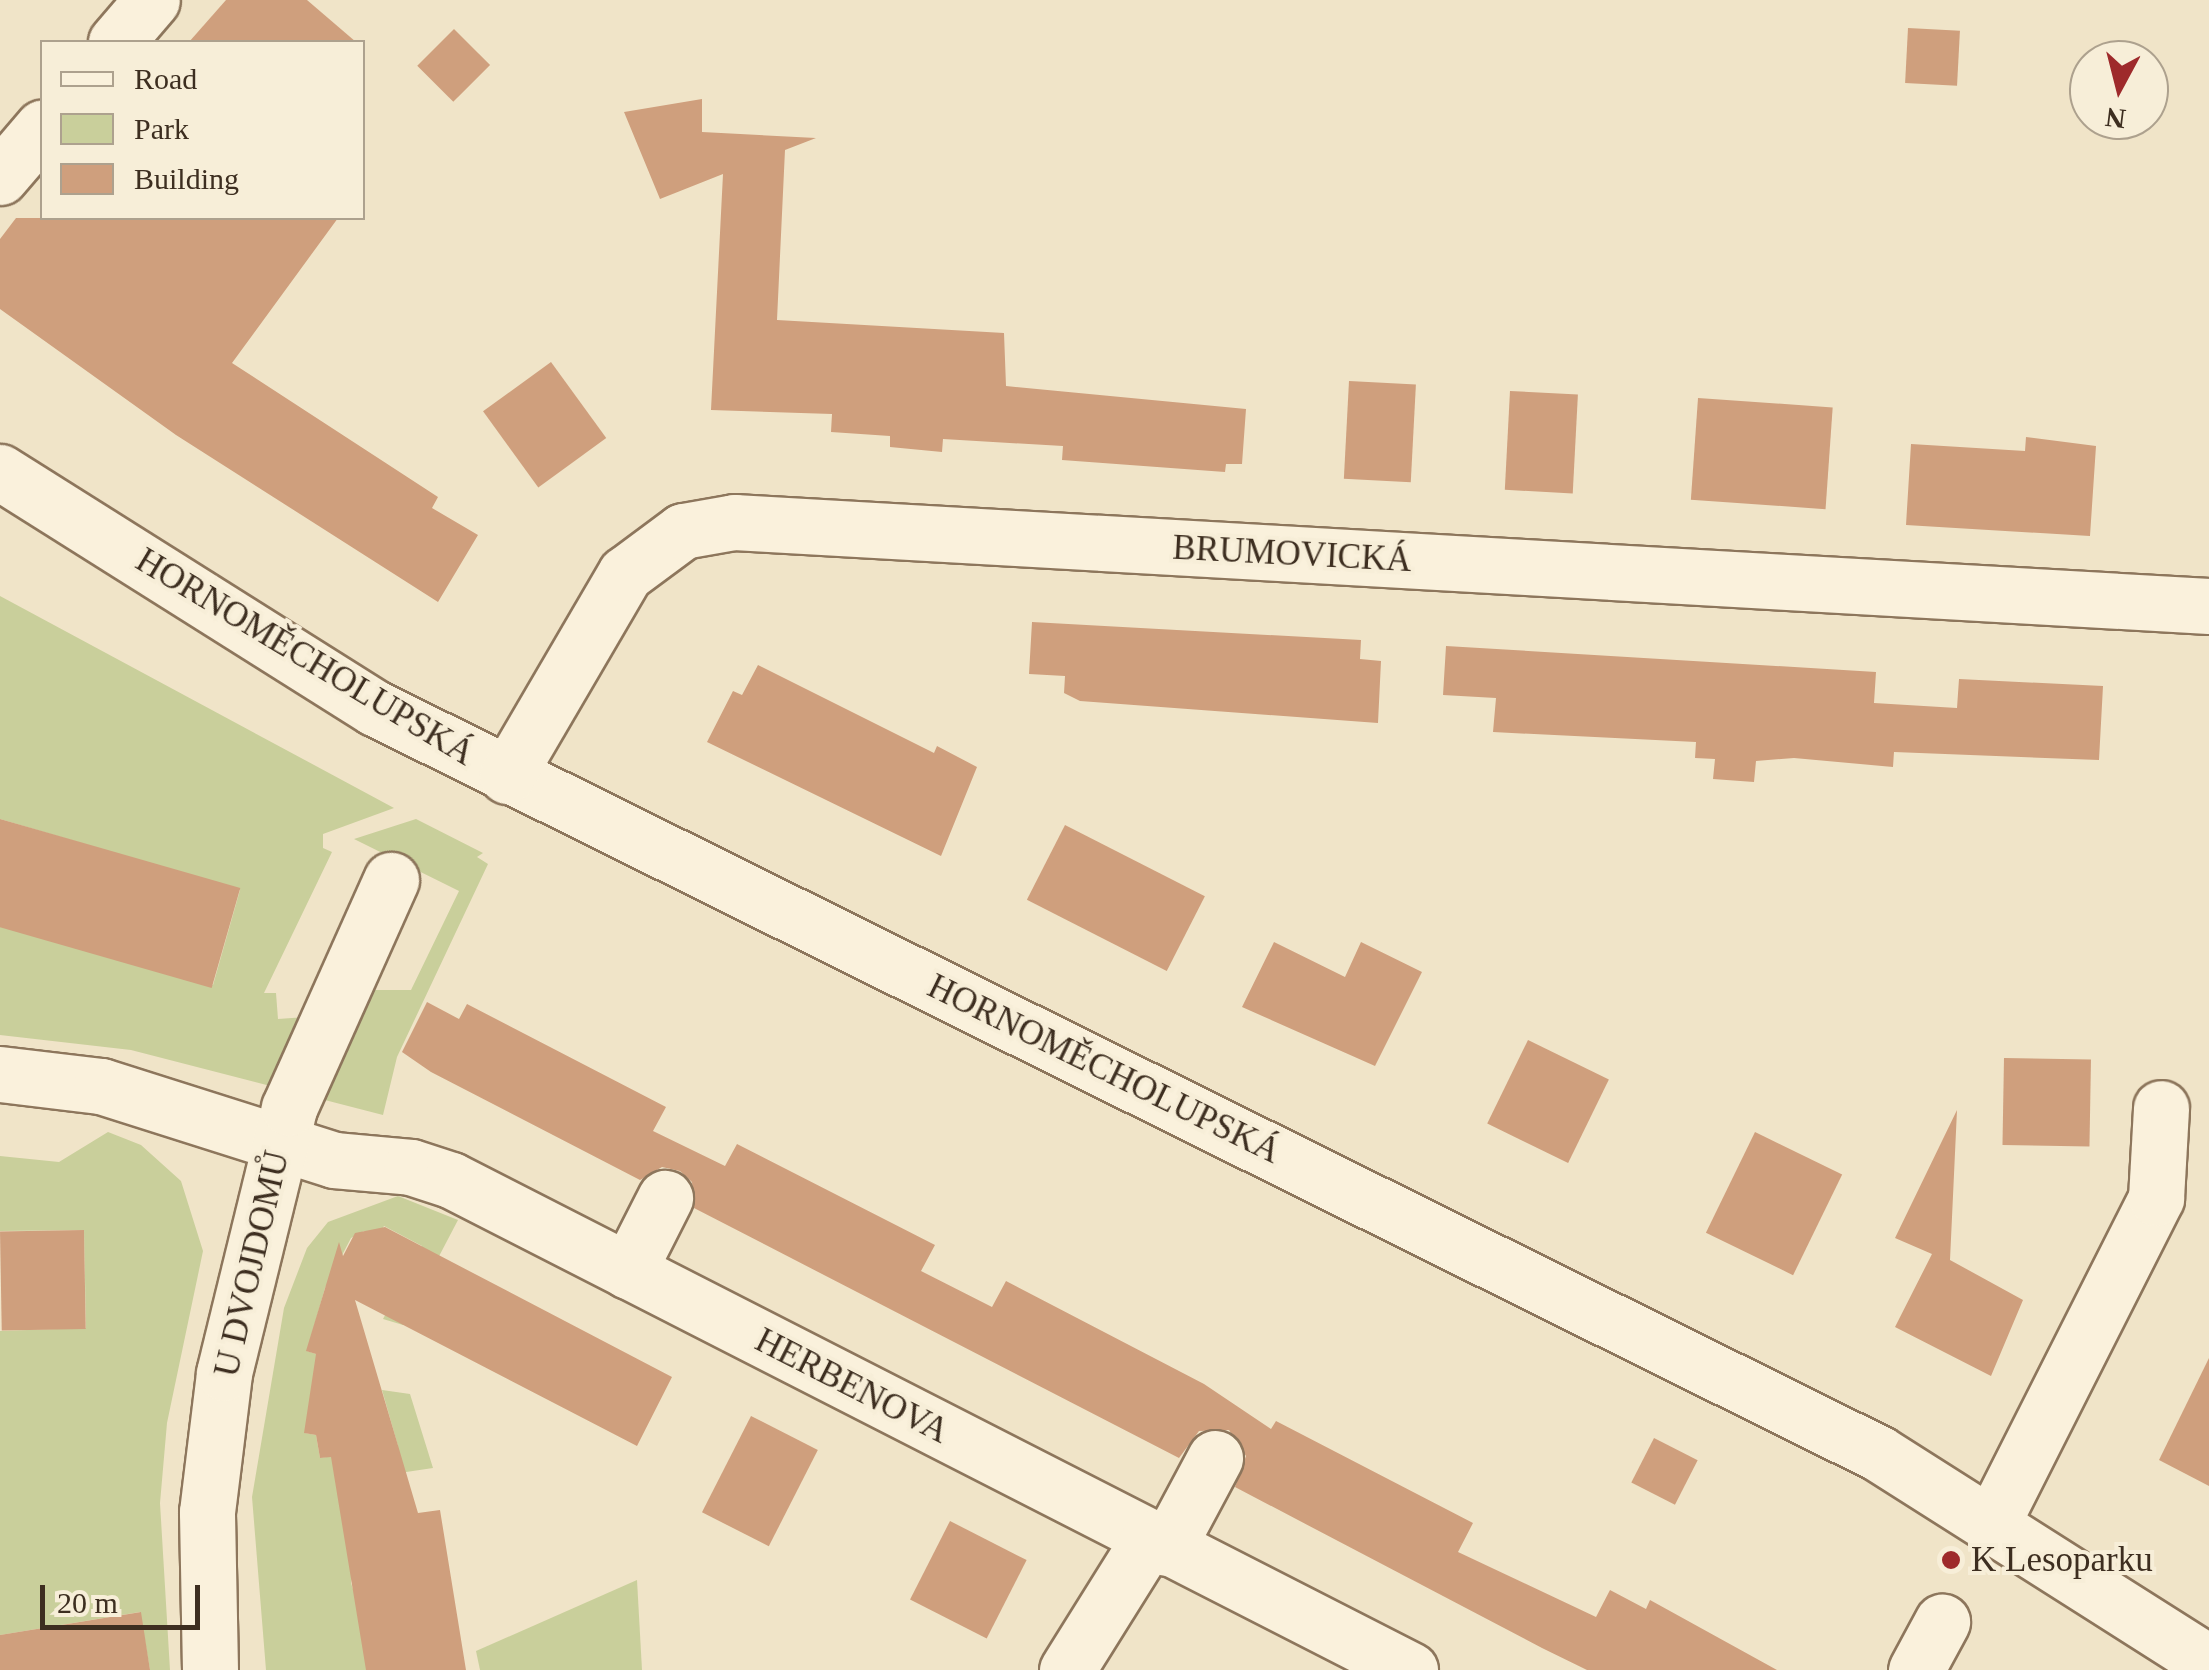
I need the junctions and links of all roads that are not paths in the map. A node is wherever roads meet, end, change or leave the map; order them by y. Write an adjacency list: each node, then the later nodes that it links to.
1 (152, 0): 2 (street)
2 (118, 40)
3 (40, 130): 4 (street)
4 (0, 177)
5 (0, 472): 7 (street, HORNOMĚCHOLUPSKÁ)
6 (2209, 606): 7 (street, BRUMOVICKÁ)
7 (508, 776): 15 (street, HORNOMĚCHOLUPSKÁ)
8 (391, 880): 11 (street, U DVOJDOMŮ)
9 (0, 1074): 11 (street, HERBENOVA)
10 (2161, 1108): 15 (street)
11 (280, 1143): 13 (street, HERBENOVA); 19 (street, U DVOJDOMŮ)
12 (665, 1198): 13 (street)
13 (628, 1272): 16 (street, HERBENOVA)
14 (1215, 1458): 16 (street)
15 (1992, 1521): 18 (street, HORNOMĚCHOLUPSKÁ)
16 (1158, 1543): 20 (street); 21 (street, HERBENOVA)
17 (1942, 1622): 22 (street)
18 (2209, 1664)
19 (210, 1670)
20 (1067, 1670)
21 (1410, 1670)
22 (1916, 1670)

